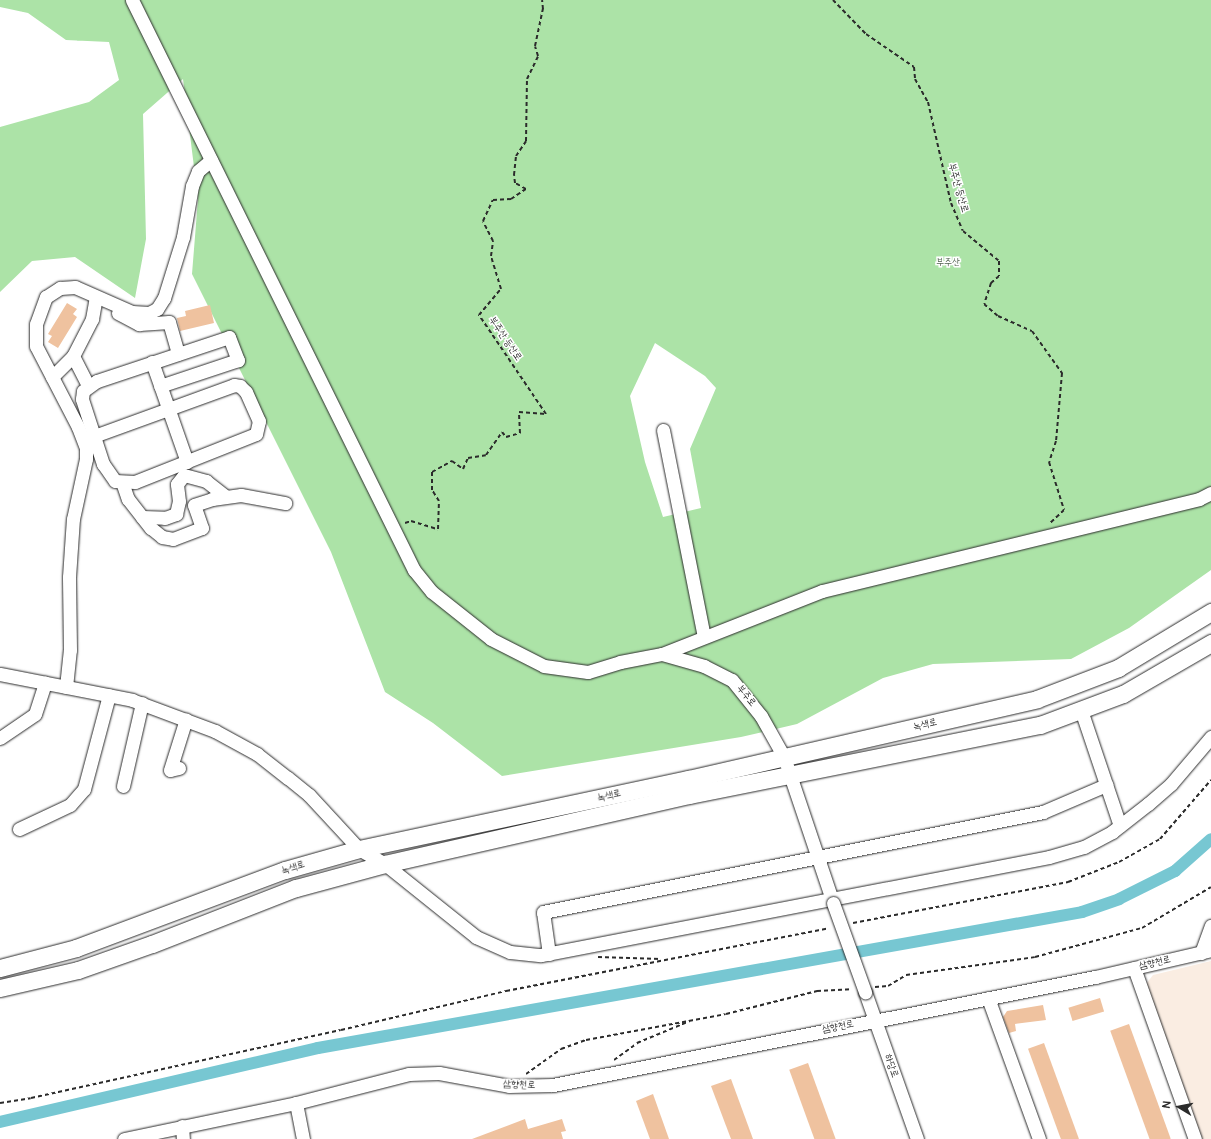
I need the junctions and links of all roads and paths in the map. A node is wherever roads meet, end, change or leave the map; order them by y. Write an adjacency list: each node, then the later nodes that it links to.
1 (132, 0): 4 (street)
2 (542, 0): 23 (path, 부주산 등산로)
3 (833, 0): 22 (path, 부주산 등산로)
4 (211, 160): 6 (street); 23 (street)
5 (96, 296): 6 (street); 8 (street); 10 (street)
6 (116, 306): 7 (street)
7 (178, 354): 9 (street); 12 (street)
8 (73, 356): 10 (street); 11 (street)
9 (152, 362): 11 (street); 12 (street)
10 (52, 377): 30 (street)
11 (88, 386): 15 (street)
12 (160, 386): 13 (street)
13 (168, 409): 15 (street); 16 (street); 16 (street)
14 (663, 430): 25 (street)
15 (94, 436): 17 (street)
16 (187, 462): 17 (street)
17 (122, 482): 21 (street)
18 (1211, 493): 25 (street)
19 (225, 496): 20 (street); 21 (street); 21 (street)
20 (285, 503)
21 (142, 517)
22 (1043, 525)
23 (394, 528): 27 (street)
24 (1211, 612): 37 (main road, 녹색로)
25 (704, 637): 27 (street)
26 (1211, 643): 33 (main road, 녹색로)
27 (662, 654): 37 (street, 부주로)
28 (0, 674): 29 (street)
29 (45, 683): 30 (street); 36 (street)
30 (66, 687): 31 (street)
31 (109, 695): 32 (street); 44 (street)
32 (142, 703): 34 (street); 42 (street)
33 (1081, 710): 39 (main road, 녹색로); 41 (street)
34 (186, 719): 38 (street); 45 (street)
35 (1211, 737): 43 (street)
36 (0, 738)
37 (784, 757): 39 (street); 45 (main road, 녹색로)
38 (179, 768)
39 (789, 776): 46 (street); 47 (main road, 녹색로)
40 (1211, 780): 49 (path)
41 (1106, 785): 43 (street); 46 (street)
42 (123, 786)
43 (1120, 826): 48 (street)
44 (19, 829)
45 (359, 849): 47 (street); 56 (main road, 녹색로)
46 (817, 856): 48 (street); 53 (street)
47 (385, 864): 53 (street); 58 (main road, 녹색로)
48 (832, 900): 53 (street); 61 (street, 하당로, bridge)
49 (845, 924)
50 (1211, 926): 52 (street)
51 (830, 927): 55 (path)
52 (1206, 952): 57 (street, 삼향천로)
53 (548, 954)
54 (596, 957): 55 (path)
55 (666, 959): 63 (path)
56 (0, 968)
57 (1134, 968): 59 (street, 삼향천로); 71 (street)
58 (0, 988)
59 (988, 998): 61 (street, 삼향천로); 70 (street)
60 (695, 1019): 62 (path)
61 (875, 1020): 64 (street, 삼향천로); 69 (street, 하당로)
62 (608, 1064)
63 (0, 1103)
64 (296, 1103): 65 (street, 삼향천로); 68 (street)
65 (182, 1126): 66 (street, 삼향천로); 67 (street)
66 (130, 1138)
67 (183, 1139)
68 (303, 1139)
69 (917, 1139)
70 (1039, 1139)
71 (1195, 1139)

